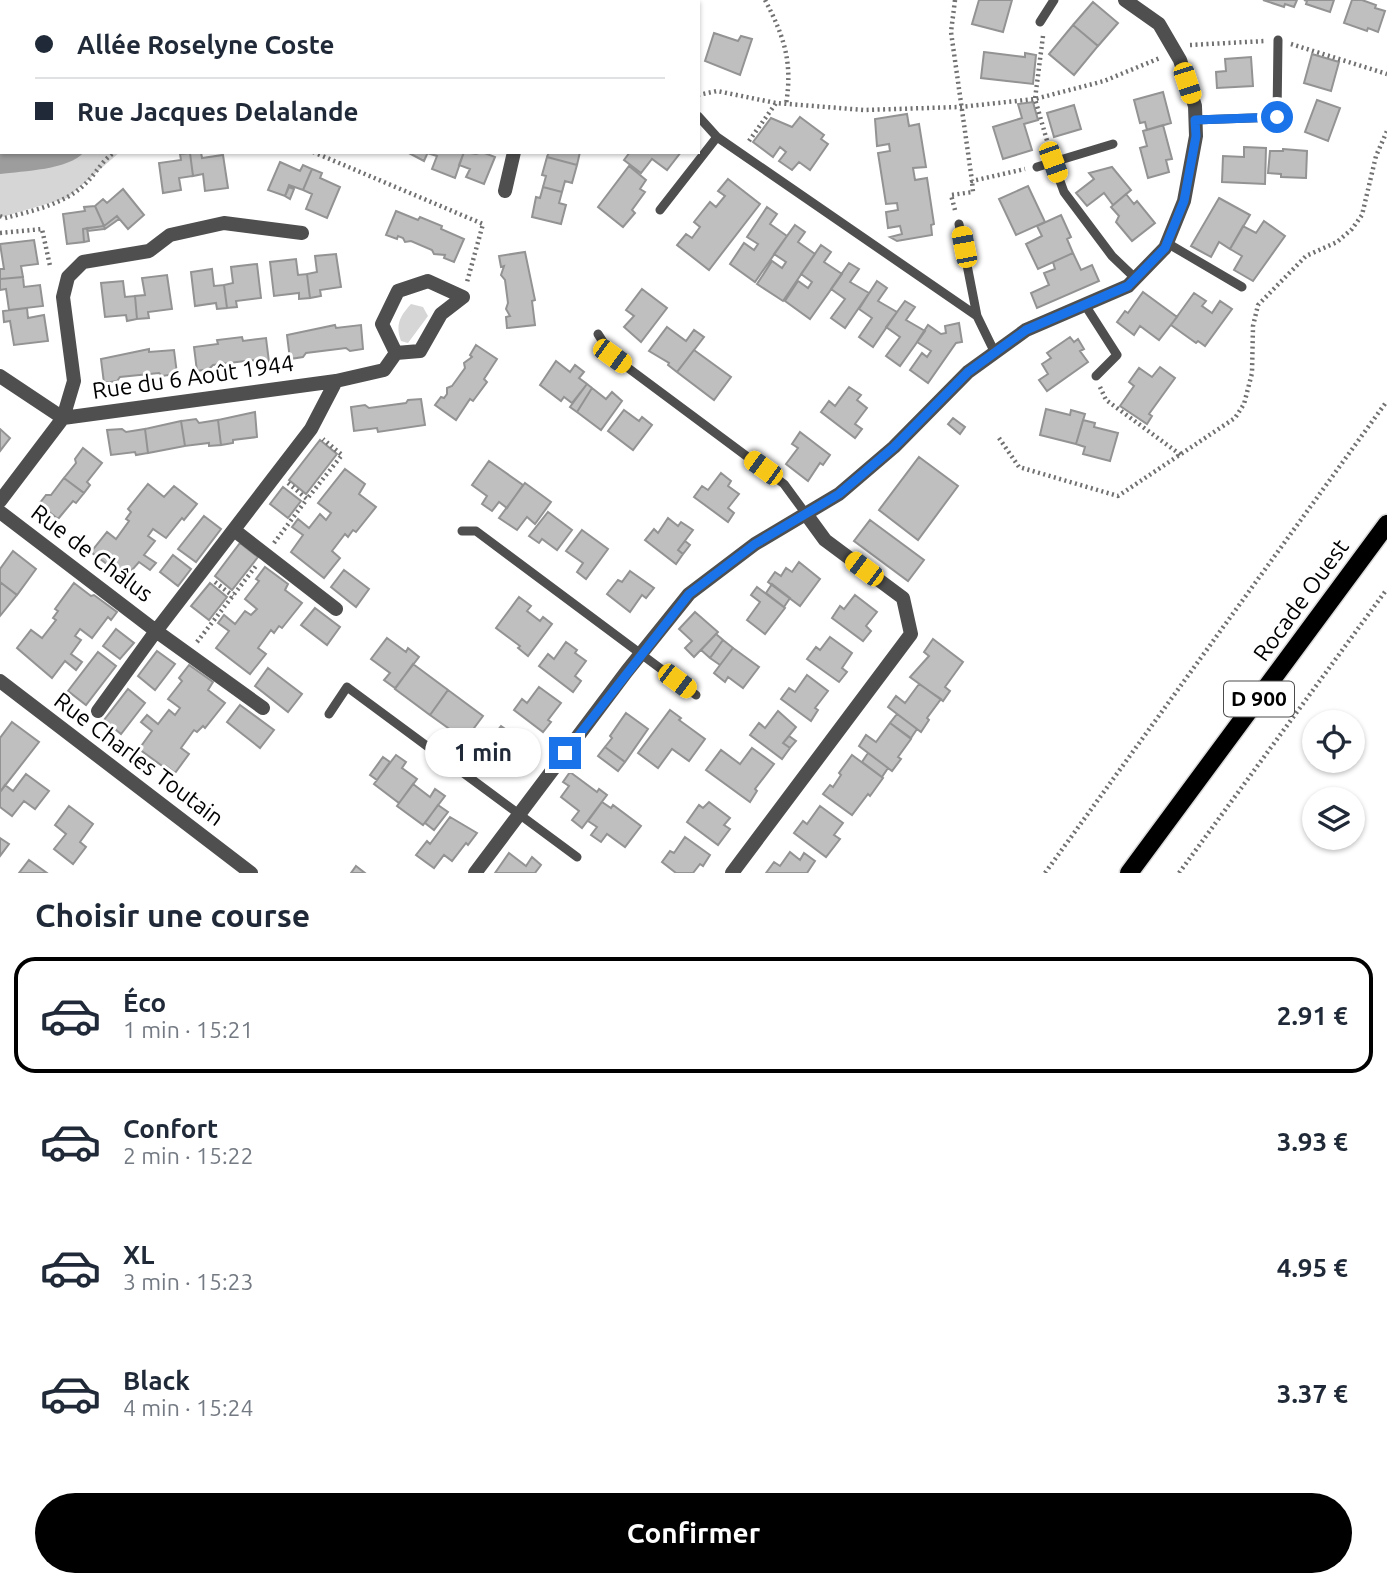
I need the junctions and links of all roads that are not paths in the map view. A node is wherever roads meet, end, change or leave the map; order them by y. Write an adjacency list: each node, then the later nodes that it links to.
1 (1054, 0): 3 (lane)
2 (1125, 0): 6 (street)
3 (1040, 22)
4 (1278, 40): 6 (lane)
5 (700, 118): 7 (lane)
6 (1195, 120): 16 (street)
7 (718, 137): 13 (lane); 20 (lane)
8 (1112, 144): 10 (lane)
9 (514, 154): 12 (street)
10 (1053, 162): 11 (lane); 17 (lane)
11 (1037, 166)
12 (505, 191)
13 (660, 210)
14 (959, 224): 20 (lane)
15 (302, 233): 27 (street)
16 (1167, 243): 17 (street); 18 (lane)
17 (1135, 278): 19 (street)
18 (1242, 287)
19 (1085, 305): 23 (street); 25 (lane)
20 (977, 316): 23 (lane)
21 (598, 334): 30 (lane)
22 (396, 353): 22 (street, Rue du 6 Août 1944); 26 (street, Rue du 6 Août 1944)
23 (995, 353): 30 (street)
24 (0, 376): 27 (street)
25 (1096, 376)
26 (335, 381): 27 (street, Rue du 6 Août 1944); 32 (street, Rue de Châlus)
27 (63, 418): 28 (street)
28 (0, 501)
29 (0, 512): 35 (street, Rue de Châlus)
30 (806, 514): 36 (street); 46 (street)
31 (1387, 524): 47 (main road, Rocade Ouest / D 900)
32 (234, 530): 34 (street); 35 (street, Rue de Châlus)
33 (462, 531): 36 (lane)
34 (336, 609)
35 (156, 631): 39 (street, Rue de Châlus); 40 (street, Rue de Châlus)
36 (641, 654): 38 (lane); 42 (street)
37 (0, 681): 44 (street, Rue Charles Toutain)
38 (696, 695)
39 (263, 708)
40 (98, 711)
41 (329, 714): 42 (lane)
42 (519, 814): 43 (lane); 45 (street)
43 (577, 857)
44 (251, 873)
45 (475, 873)
46 (732, 873)
47 (1129, 873)

